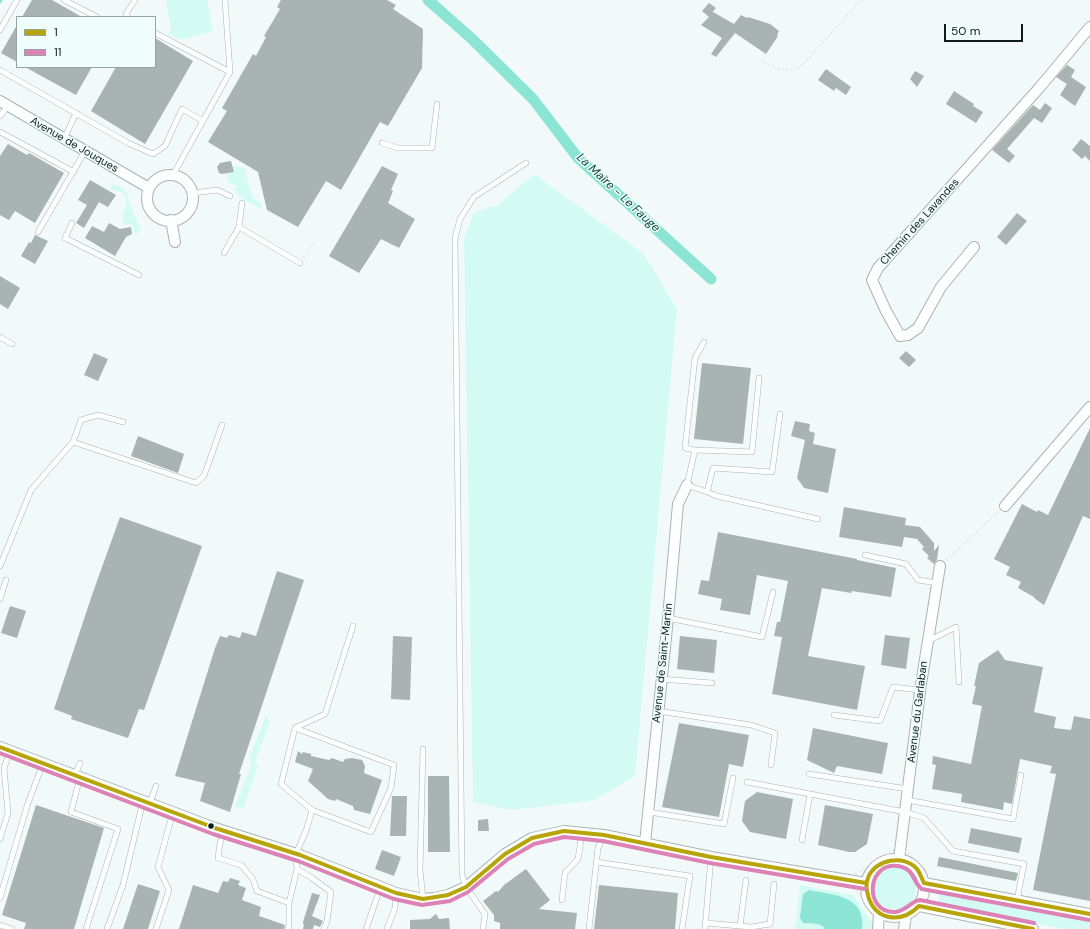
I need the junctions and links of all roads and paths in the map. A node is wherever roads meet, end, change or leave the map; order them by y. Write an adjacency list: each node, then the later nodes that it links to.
1 (17, 0): 9 (lane)
2 (64, 0): 6 (lane)
3 (135, 0): 7 (lane)
4 (225, 0): 13 (lane)
5 (861, 0): 11 (path)
6 (95, 16)
7 (127, 16)
8 (1090, 27): 36 (street, Chemin des Lavandes)
9 (0, 30)
10 (156, 34): 13 (lane)
11 (761, 60)
12 (0, 70): 16 (lane)
13 (230, 72): 18 (lane)
14 (4, 103): 17 (lane); 20 (street, Avenue de Jouques)
15 (437, 104): 21 (lane)
16 (76, 114): 18 (lane); 20 (lane)
17 (0, 116)
18 (203, 121): 25 (lane)
19 (0, 132): 24 (lane)
20 (64, 139): 22 (street, Avenue de Jouques)
21 (382, 143)
22 (86, 151): 24 (lane); 26 (street, Avenue de Jouques)
23 (526, 163): 106 (lane)
24 (74, 172): 33 (lane)
25 (173, 175): 26 (street); 27 (street)
26 (149, 188): 30 (street)
27 (193, 193): 28 (lane); 30 (street)
28 (230, 196)
29 (242, 203): 32 (lane)
30 (171, 220): 34 (street)
31 (72, 222): 39 (lane)
32 (239, 227): 37 (lane); 38 (lane)
33 (38, 232)
34 (175, 242)
35 (314, 242): 38 (path)
36 (974, 246)
37 (224, 253)
38 (300, 263)
39 (139, 275)
40 (0, 337): 42 (lane)
41 (704, 342): 49 (lane)
42 (12, 344)
43 (759, 378): 49 (lane)
44 (1090, 407): 52 (street)
45 (780, 414): 51 (lane)
46 (124, 422): 48 (lane)
47 (222, 425): 48 (lane)
48 (73, 442): 55 (lane)
49 (695, 450): 50 (lane)
50 (687, 485): 51 (lane); 61 (street, Avenue de Saint-Martin)
51 (707, 492): 53 (lane)
52 (1005, 506): 56 (path)
53 (818, 519)
54 (865, 555): 58 (lane)
55 (0, 566)
56 (940, 566): 58 (street, Avenue du Garlaban)
57 (6, 580): 60 (lane)
58 (937, 583): 63 (street, Avenue du Garlaban)
59 (773, 592): 61 (lane)
60 (0, 600)
61 (668, 618): 64 (street, Avenue de Saint-Martin)
62 (353, 626): 70 (lane)
63 (928, 641): 65 (lane); 67 (street, Avenue du Garlaban)
64 (661, 679): 66 (lane); 68 (street, Avenue de Saint-Martin)
65 (959, 682)
66 (712, 683)
67 (920, 690): 69 (lane); 83 (street, Avenue du Garlaban)
68 (658, 711): 75 (lane); 87 (street, Avenue de Saint-Martin)
69 (834, 715)
70 (295, 728): 85 (lane); 85 (lane)
71 (5, 749): 73 (street); 92 (lane)
72 (423, 749): 109 (lane)
73 (43, 763): 78 (street); 108 (lane)
74 (80, 763): 78 (lane)
75 (771, 765)
76 (809, 774): 83 (lane)
77 (1021, 775): 83 (lane)
78 (78, 776): 84 (street); 121 (lane)
79 (733, 778): 87 (lane)
80 (747, 782): 82 (lane)
81 (156, 786): 84 (lane)
82 (810, 794): 88 (lane); 93 (lane)
83 (908, 794): 88 (street, Avenue du Garlaban)
84 (147, 802): 86 (street); 122 (lane)
85 (312, 810): 95 (lane)
86 (173, 812): 89 (street); 123 (lane)
87 (649, 812): 94 (street, Avenue de Saint-Martin)
88 (906, 812): 96 (street, Avenue du Garlaban); 111 (lane)
89 (224, 831): 95 (street); 112 (lane)
90 (582, 833): 91 (street); 106 (street); 110 (lane)
91 (604, 835): 94 (street); 98 (lane)
92 (0, 839)
93 (802, 840)
94 (645, 843): 97 (street)
95 (296, 854): 99 (lane); 105 (street)
96 (900, 855): 101 (path); 102 (street); 104 (street); 104 (path)
97 (711, 856): 101 (street); 118 (lane)
98 (596, 862): 129 (lane); 130 (lane)
99 (297, 869): 112 (lane); 125 (lane)
100 (746, 880): 119 (lane)
101 (855, 881): 102 (street); 115 (path)
102 (866, 883): 115 (street)
103 (774, 884): 119 (lane)
104 (927, 884): 111 (street); 113 (street); 113 (path)
105 (381, 886): 107 (street); 126 (lane)
106 (466, 887): 109 (street); 128 (lane)
107 (396, 893): 109 (street); 127 (lane)
108 (0, 898)
109 (423, 899)
110 (562, 900)
111 (1017, 900): 114 (street)
112 (289, 904): 124 (lane)
113 (922, 907): 116 (street); 116 (path); 131 (street)
114 (1090, 914)
115 (879, 921): 116 (path); 116 (street)
116 (905, 923)
117 (0, 925): 120 (lane)
118 (705, 926): 119 (lane)
119 (740, 926)
120 (12, 929)
121 (86, 929)
122 (107, 929)
123 (156, 929)
124 (288, 929)
125 (324, 929)
126 (366, 929)
127 (387, 929)
128 (483, 929)
129 (589, 929)
130 (682, 929)
131 (1033, 929)

